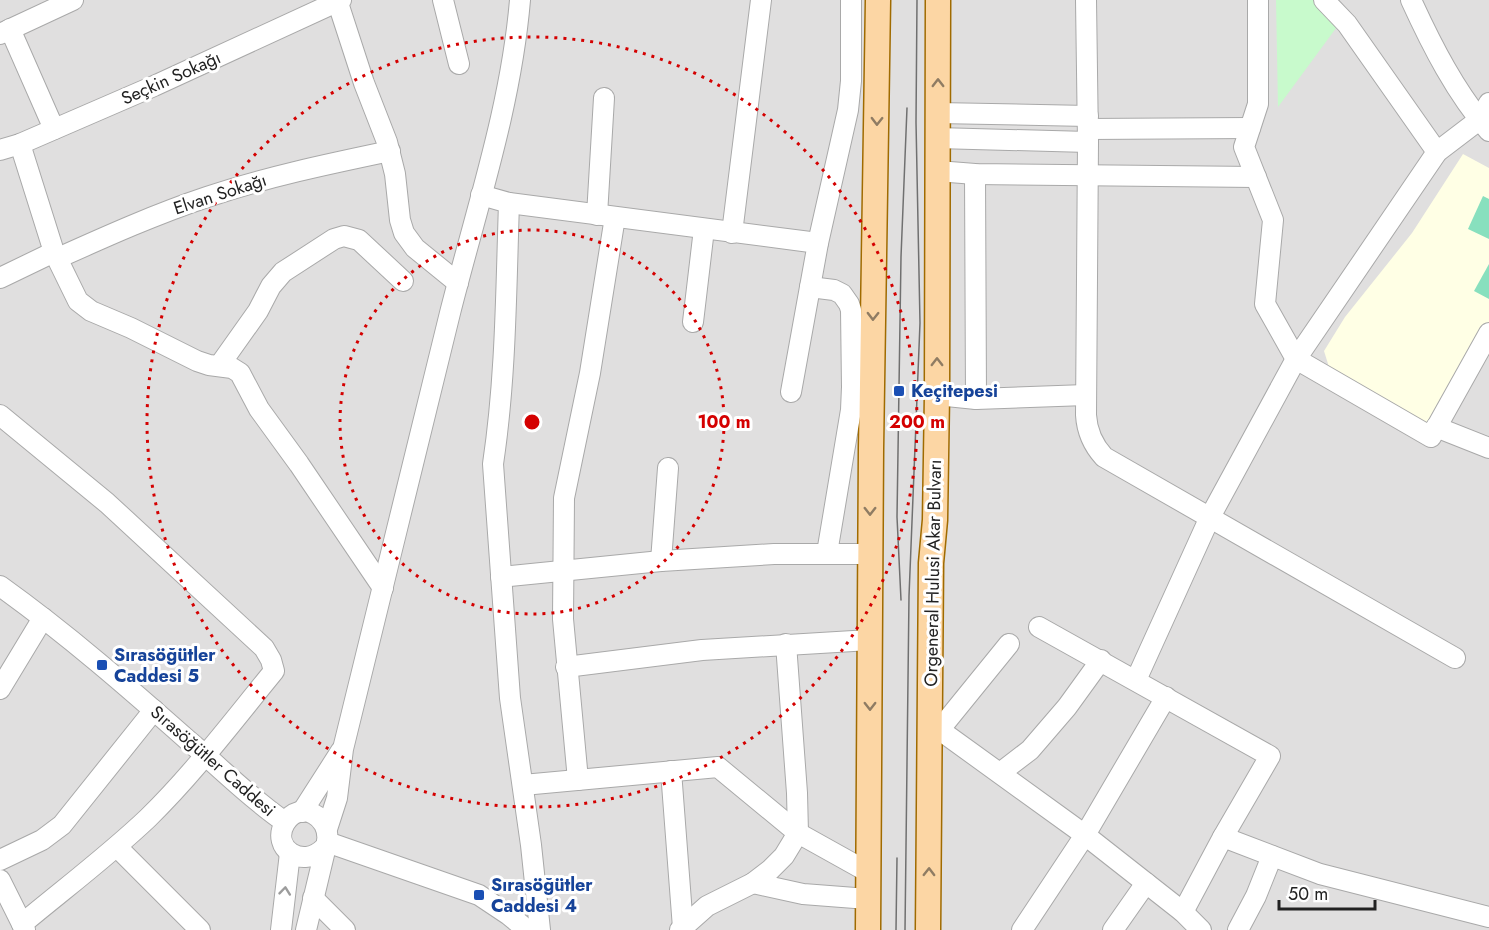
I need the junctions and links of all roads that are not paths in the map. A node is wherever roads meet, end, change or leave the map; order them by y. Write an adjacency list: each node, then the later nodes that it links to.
1 (73, 0): 13 (street)
2 (443, 0): 14 (street)
3 (520, 0): 30 (street)
4 (761, 0): 35 (street)
5 (850, 0): 36 (street)
6 (878, 0): 55 (main road, one-way to 55)
7 (938, 0): 16 (main road, Orgeneral Hulusi Akar Bulvarı, one-way to 7)
8 (1086, 0): 20 (street)
9 (1258, 0): 18 (street)
10 (1324, 0): 25 (street)
11 (1412, 0): 17 (street)
12 (338, 1): 19 (street, Seçkin Sokağı); 24 (street)
13 (5, 31): 19 (street)
14 (459, 64)
15 (604, 98): 32 (street)
16 (937, 112): 20 (street); 21 (main road, Orgeneral Hulusi Akar Bulvarı)
17 (1486, 118): 25 (street)
18 (1250, 128): 20 (street); 29 (street)
19 (54, 129): 22 (street, Seçkin Sokağı)
20 (1088, 129): 21 (street); 28 (street)
21 (937, 138): 26 (main road, Orgeneral Hulusi Akar Bulvarı)
22 (20, 144): 23 (street, Seçkin Sokağı); 37 (street)
23 (0, 150)
24 (390, 151): 34 (street); 37 (street, Elvan Sokağı)
25 (1437, 152): 43 (street)
26 (937, 171): 27 (street); 46 (main road, Orgeneral Hulusi Akar Bulvarı, one-way to 26)
27 (975, 174): 28 (street); 48 (street)
28 (1088, 175): 29 (street); 47 (street)
29 (1256, 177): 43 (street)
30 (481, 195): 31 (street); 39 (street)
31 (509, 204): 32 (street); 58 (street)
32 (606, 216): 33 (street); 57 (street)
33 (704, 229): 35 (street); 41 (street)
34 (404, 233): 39 (street); 44 (street)
35 (732, 233): 36 (street)
36 (818, 243): 40 (street)
37 (56, 255): 38 (street, Elvan Sokağı); 44 (street)
38 (0, 278)
39 (458, 283): 60 (street)
40 (810, 287): 45 (street); 54 (street)
41 (693, 322)
42 (1489, 333): 50 (street)
43 (1296, 359): 50 (street); 53 (street)
44 (219, 366): 60 (street)
45 (791, 392)
46 (937, 395): 48 (street); 73 (main road, Orgeneral Hulusi Akar Bulvarı)
47 (1086, 395): 48 (street); 53 (street)
48 (976, 399)
49 (0, 415): 75 (street)
50 (1436, 427): 51 (street)
51 (1489, 448)
52 (668, 468): 56 (street)
53 (1210, 517): 66 (street); 69 (street)
54 (827, 553): 55 (street); 56 (street)
55 (870, 554): 63 (main road)
56 (661, 561): 57 (street)
57 (563, 572): 58 (street); 68 (street)
58 (501, 577): 79 (street)
59 (0, 586): 61 (street, Sırasöğütler Caddesi)
60 (383, 588): 74 (street)
61 (43, 618): 70 (street); 72 (street, Sırasöğütler Caddesi)
62 (1039, 627): 67 (street)
63 (870, 640): 64 (street); 89 (main road, one-way to 89)
64 (786, 644): 68 (street); 81 (street)
65 (1009, 644): 73 (street)
66 (1455, 658)
67 (1101, 660): 69 (street); 77 (street)
68 (566, 667): 78 (street)
69 (1136, 680): 71 (street)
70 (0, 689)
71 (1166, 697): 82 (street); 83 (street)
72 (154, 710): 75 (street, Sırasöğütler Caddesi); 88 (street)
73 (935, 726): 77 (street); 106 (main road, Orgeneral Hulusi Akar Bulvarı, one-way to 73)
74 (343, 749): 80 (street); 84 (street)
75 (205, 754): 80 (street, Sırasöğütler Caddesi); 85 (street)
76 (671, 771): 78 (street); 81 (street); 98 (street)
77 (1000, 773): 82 (street)
78 (578, 780): 79 (street)
79 (523, 785): 104 (street)
80 (294, 817): 84 (street); 86 (street)
81 (798, 833): 89 (street); 91 (street)
82 (1085, 835): 92 (street); 107 (street)
83 (1222, 837): 87 (street); 95 (street)
84 (326, 840): 86 (street); 93 (street); 103 (street)
85 (117, 847): 97 (street); 99 (street)
86 (290, 853): 100 (street, one-way to 86)
87 (1272, 856): 96 (street); 110 (street)
88 (0, 860)
89 (868, 872): 94 (main road)
90 (0, 880): 97 (street)
91 (753, 883): 94 (street); 98 (street)
92 (1146, 883): 95 (street); 108 (street)
93 (313, 898): 101 (street); 102 (street)
94 (868, 899): 105 (main road)
95 (1183, 912): 109 (street)
96 (1489, 917)
97 (23, 927)
98 (682, 929)
99 (200, 930)
100 (281, 930)
101 (306, 930)
102 (345, 930)
103 (527, 930)
104 (540, 930)
105 (868, 930)
106 (928, 930)
107 (1022, 930)
108 (1113, 930)
109 (1201, 930)
110 (1238, 930)

